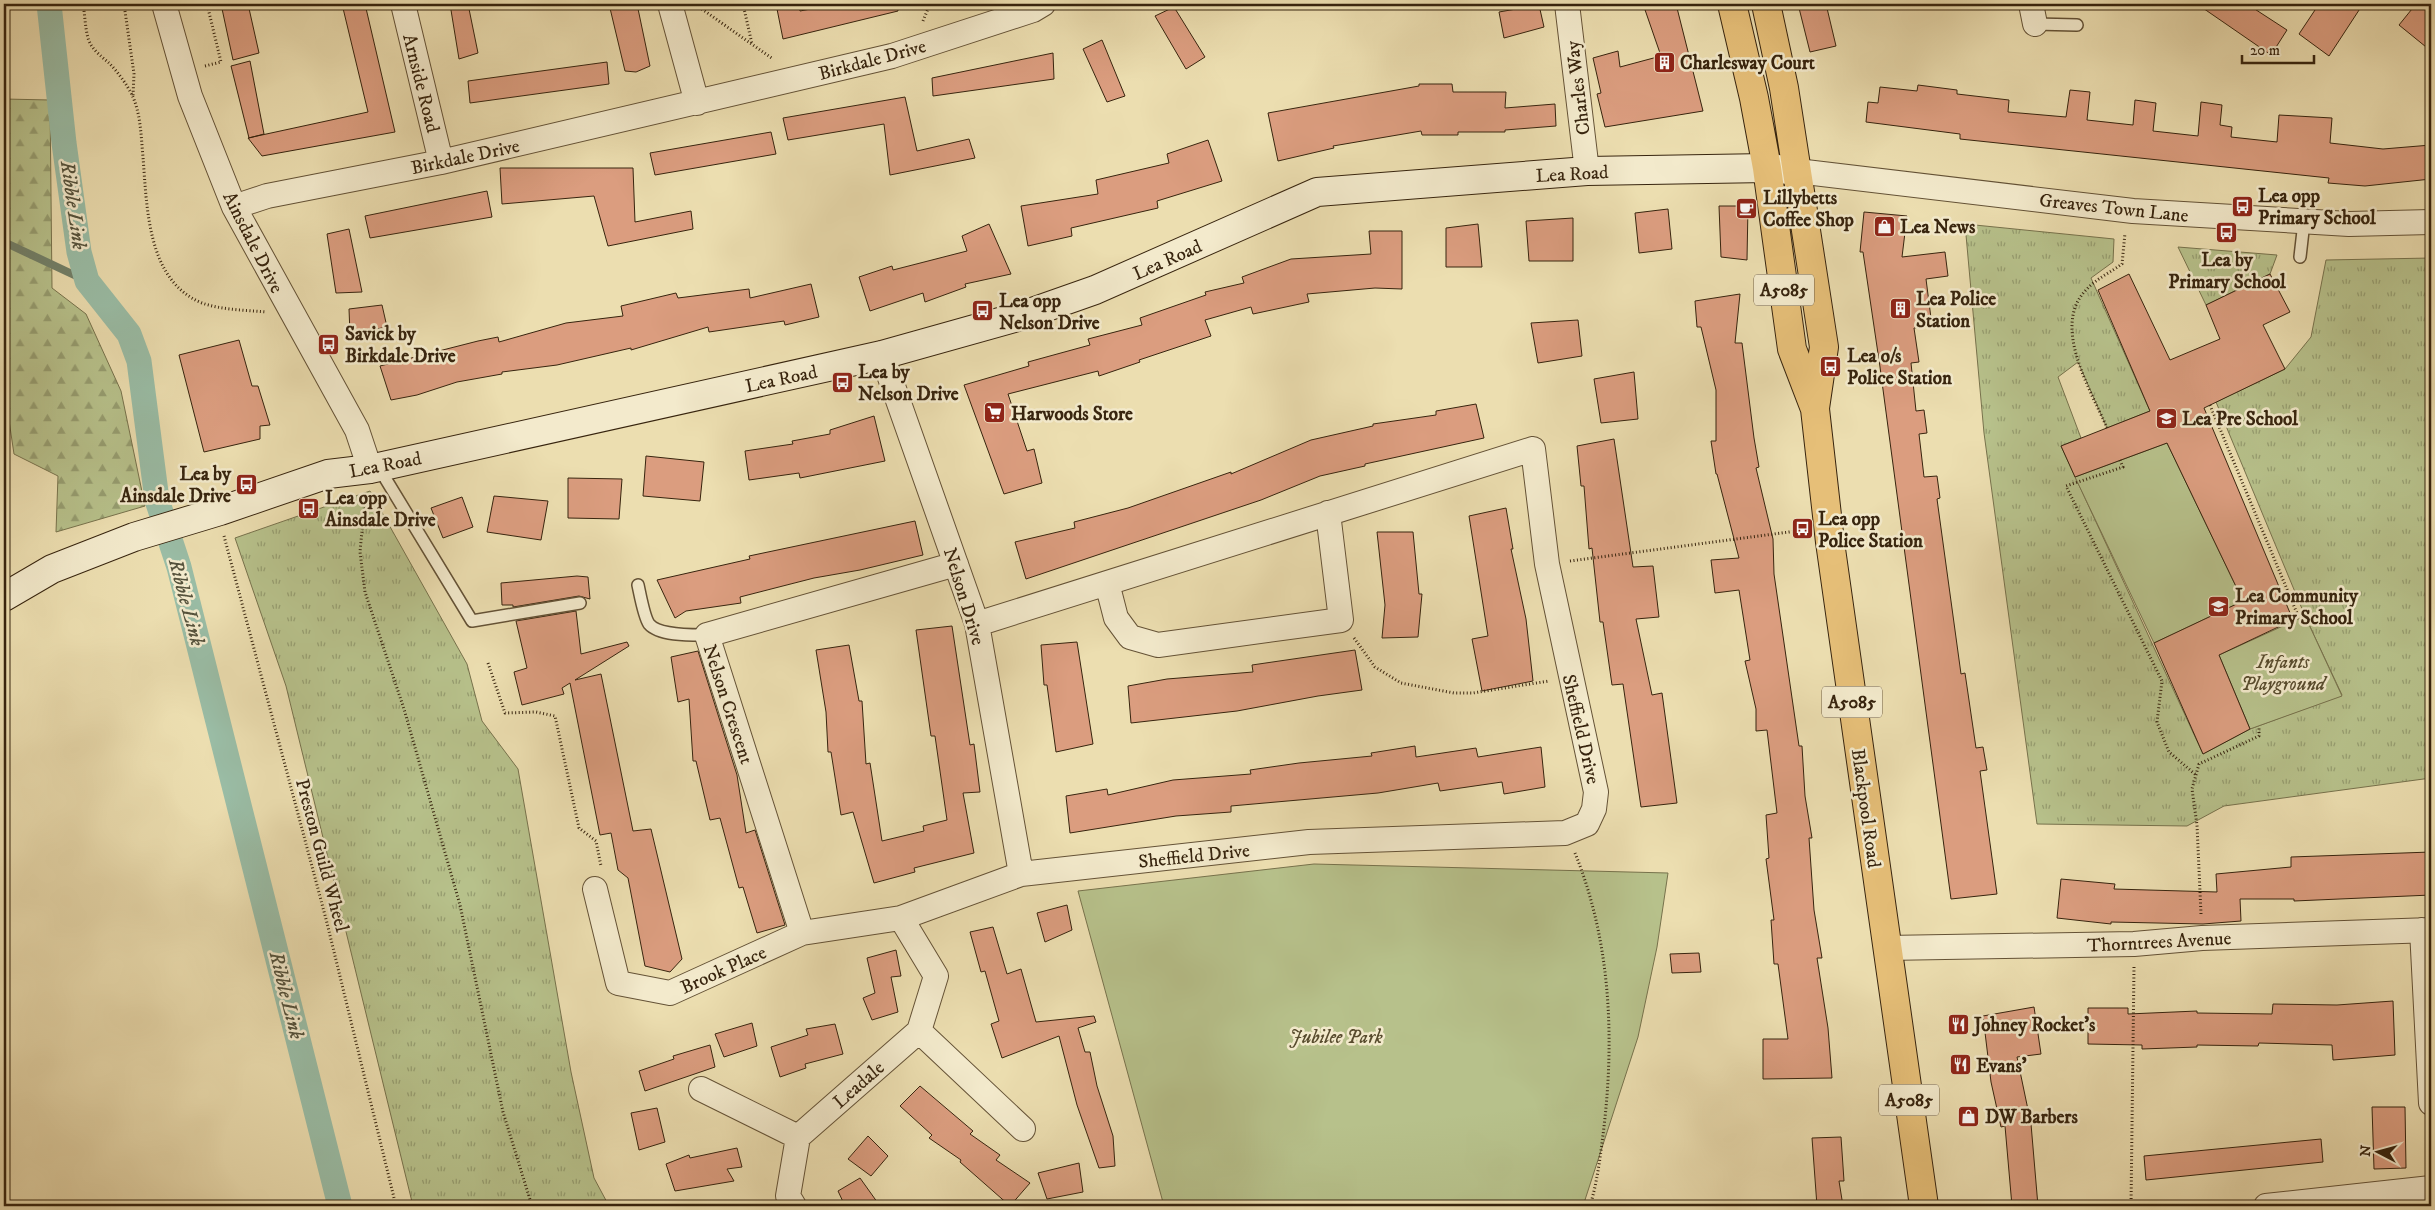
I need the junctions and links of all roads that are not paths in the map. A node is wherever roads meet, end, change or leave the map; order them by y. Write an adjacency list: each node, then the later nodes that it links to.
1 (164, 4): 15 (street, Ainsdale Drive)
2 (403, 4): 11 (street, Arnside Road)
3 (670, 4): 10 (street)
4 (1043, 4): 10 (street, Birkdale Drive)
5 (1567, 4): 13 (street, Charles Way)
6 (1732, 4): 12 (highway, Blackpool Road / A5085)
7 (1766, 4): 14 (highway, Blackpool Road / A5085)
8 (2033, 14): 9 (lane)
9 (2078, 25)
10 (697, 102): 11 (street, Birkdale Drive)
11 (441, 162): 15 (street, Birkdale Drive)
12 (1767, 168): 13 (street, Lea Road); 14 (street, Lea Road); 20 (highway, Blackpool Road / A5085)
13 (1588, 171): 19 (street, Lea Road)
14 (1797, 171): 16 (street, Greaves Town Lane); 20 (highway, Blackpool Road / A5085)
15 (234, 207): 21 (street, Ainsdale Drive)
16 (2304, 222): 17 (street, Greaves Town Lane); 18 (lane)
17 (2431, 222)
18 (2300, 257)
19 (882, 355): 21 (street, Lea Road); 23 (street, Nelson Drive)
20 (1815, 409): 35 (highway, Blackpool Road / A5085)
21 (374, 468): 26 (street, Lea Road); 27 (lane)
22 (1328, 513): 24 (street, Sheffield Drive); 24 (street); 30 (street, Sheffield Drive)
23 (956, 564): 28 (street, Nelson Drive); 29 (street, Nelson Crescent)
24 (1107, 583): 28 (street, Sheffield Drive)
25 (638, 585): 29 (lane)
26 (4, 597)
27 (580, 603)
28 (977, 624): 30 (street, Nelson Drive)
29 (707, 636): 34 (street, Nelson Crescent)
30 (1021, 874): 32 (street, Sheffield Drive)
31 (594, 889): 34 (street, Brook Place)
32 (900, 918): 34 (street, Sheffield Drive); 36 (street)
33 (2426, 930): 35 (street, Thorntrees Avenue); 38 (street)
34 (802, 933)
35 (1886, 948): 43 (highway, Blackpool Road / A5085)
36 (919, 1031): 39 (street); 40 (street, Leadale)
37 (701, 1089): 40 (street)
38 (2431, 1103)
39 (1023, 1129)
40 (798, 1138): 42 (street)
41 (2431, 1188): 44 (street)
42 (794, 1206)
43 (1924, 1206)
44 (2266, 1206)

